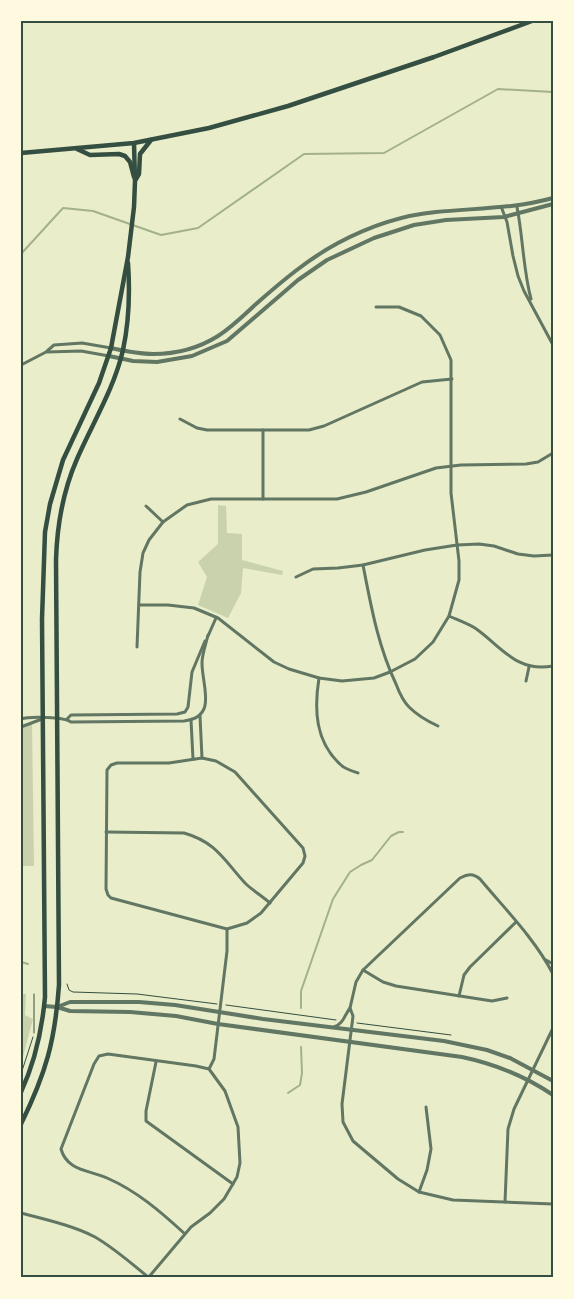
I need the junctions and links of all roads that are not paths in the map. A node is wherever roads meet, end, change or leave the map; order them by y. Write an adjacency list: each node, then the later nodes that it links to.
1 (532, 21): 2 (main road)
2 (151, 140): 3 (main road); 6 (main road)
3 (134, 143): 4 (main road); 6 (main road)
4 (76, 148): 5 (main road); 6 (main road)
5 (21, 153)
6 (136, 181): 13 (main road)
7 (553, 198): 9 (street)
8 (553, 204): 11 (street)
9 (518, 207): 10 (street); 11 (street)
10 (502, 208): 12 (street); 18 (street)
11 (519, 214): 12 (street); 14 (street)
12 (504, 217): 14 (street); 21 (street)
13 (128, 257): 17 (main road); 18 (main road)
14 (532, 304): 16 (street)
15 (376, 307): 23 (street)
16 (553, 345)
17 (111, 348): 18 (street); 19 (street); 20 (main road)
18 (123, 350): 21 (main road)
19 (46, 352): 20 (street); 22 (street)
20 (109, 356): 21 (street); 46 (main road)
21 (120, 359): 49 (main road)
22 (21, 365)
23 (452, 379): 25 (street); 27 (street)
24 (180, 419): 25 (street)
25 (263, 430): 28 (street)
26 (553, 453): 27 (street)
27 (450, 466): 28 (street); 31 (street)
28 (262, 499): 30 (street)
29 (146, 506): 30 (street)
30 (163, 522): 35 (street)
31 (457, 545): 32 (street); 33 (street); 36 (street)
32 (553, 555)
33 (363, 565): 34 (street); 42 (street)
34 (296, 577)
35 (139, 605): 37 (street); 39 (street)
36 (450, 616): 40 (street); 42 (street)
37 (216, 618): 38 (street); 43 (street)
38 (208, 635): 45 (street); 47 (street)
39 (137, 647)
40 (529, 666): 41 (street); 44 (street)
41 (553, 666)
42 (390, 672): 43 (street); 52 (street)
43 (319, 678): 55 (street)
44 (526, 681)
45 (200, 716): 50 (street); 53 (street)
46 (42, 718): 48 (street); 49 (street); 51 (street); 66 (main road)
47 (67, 718): 49 (street); 50 (street)
48 (21, 719)
49 (57, 719): 67 (main road)
50 (191, 720): 54 (street)
51 (21, 726)
52 (438, 726)
53 (202, 758): 54 (street); 57 (street)
54 (193, 759): 56 (street)
55 (358, 774)
56 (106, 832): 57 (street); 59 (street)
57 (270, 903): 59 (street)
58 (516, 922): 60 (street); 62 (street); 64 (street)
59 (227, 929): 69 (street)
60 (545, 959): 61 (street); 63 (street)
61 (553, 964)
62 (363, 970): 64 (street); 68 (street)
63 (553, 974)
64 (459, 996): 65 (street)
65 (507, 998)
66 (44, 1006): 67 (street); 80 (main road)
67 (57, 1007): 69 (street); 70 (street); 83 (main road)
68 (350, 1008): 71 (street); 73 (street)
69 (219, 1012): 70 (street); 71 (street)
70 (218, 1024): 74 (street); 76 (street)
71 (334, 1027): 73 (street)
72 (553, 1028): 77 (street)
73 (351, 1030): 74 (street); 77 (street)
74 (350, 1041): 78 (street); 85 (street)
75 (156, 1062): 76 (street); 84 (street); 89 (street)
76 (209, 1069): 84 (street)
77 (533, 1070): 78 (street); 79 (street)
78 (528, 1080): 81 (street); 86 (street)
79 (553, 1081)
80 (21, 1092)
81 (553, 1095)
82 (426, 1107): 85 (street)
83 (21, 1124)
84 (233, 1184): 89 (street)
85 (419, 1192): 86 (street)
86 (505, 1202): 87 (street)
87 (553, 1204)
88 (21, 1212): 90 (street)
89 (185, 1234): 90 (street)
90 (148, 1277)

